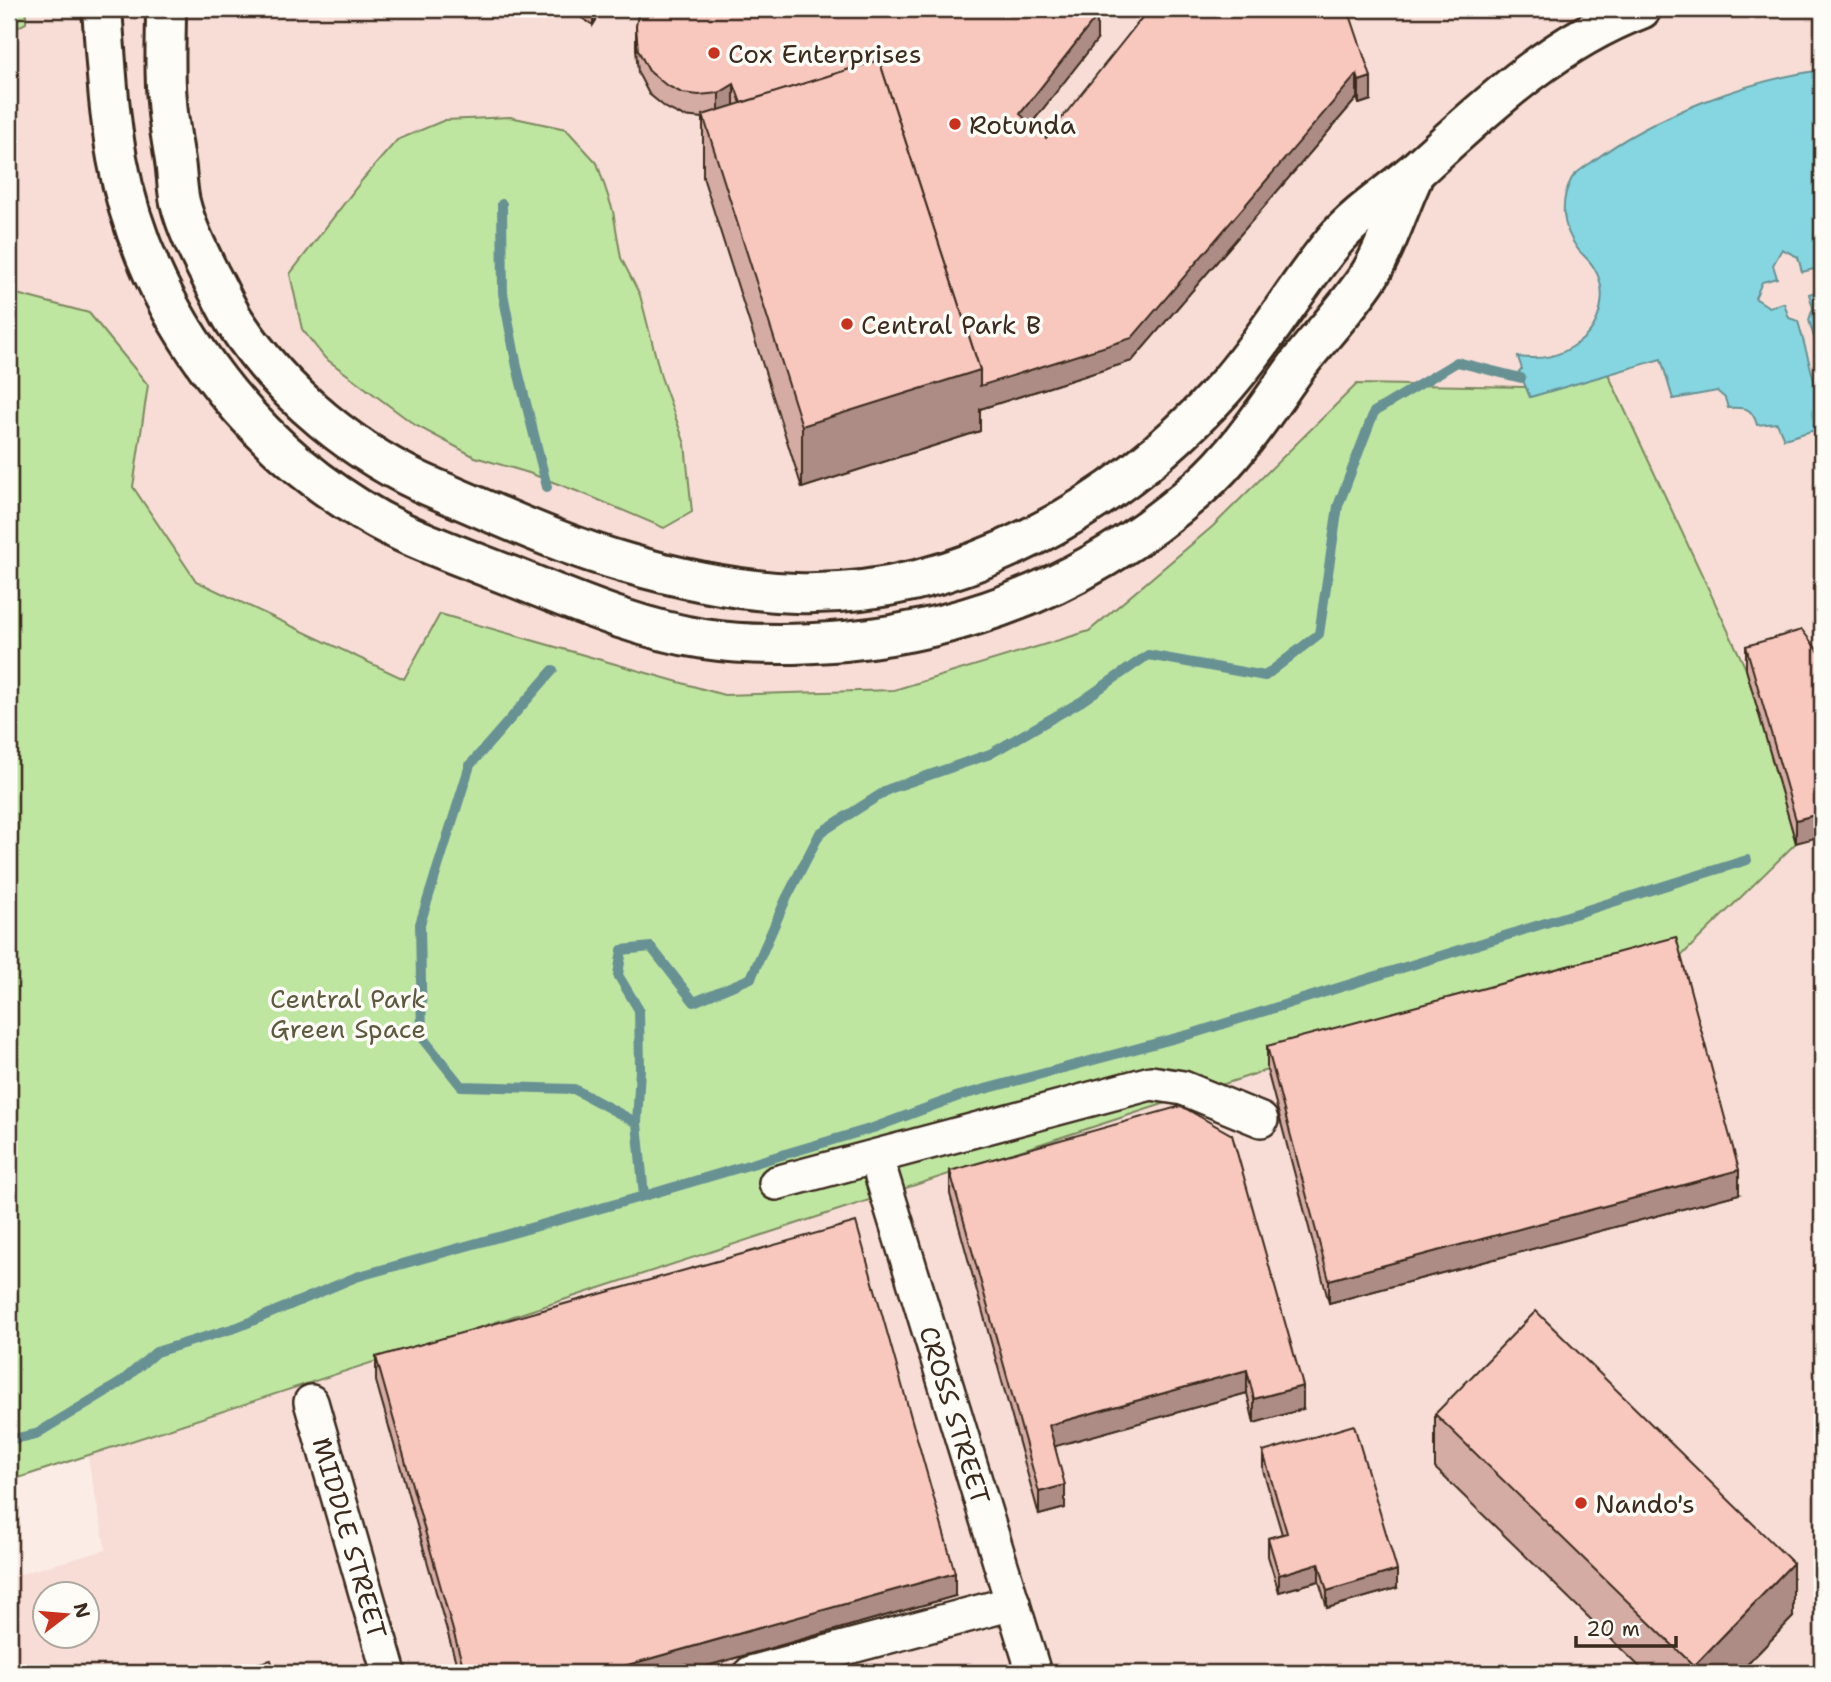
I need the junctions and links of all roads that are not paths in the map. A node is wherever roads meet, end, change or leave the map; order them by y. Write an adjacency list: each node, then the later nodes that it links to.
1 (102, 9): 4 (street)
2 (166, 9): 4 (street)
3 (1642, 9): 4 (street)
4 (1416, 171)
5 (1261, 1120): 6 (street)
6 (876, 1157): 7 (street); 9 (street, CROSS STREET)
7 (776, 1183)
8 (311, 1402): 10 (street, MIDDLE STREET)
9 (1013, 1604): 11 (street); 12 (street, CROSS STREET)
10 (389, 1673)
11 (751, 1673)
12 (1034, 1673)

